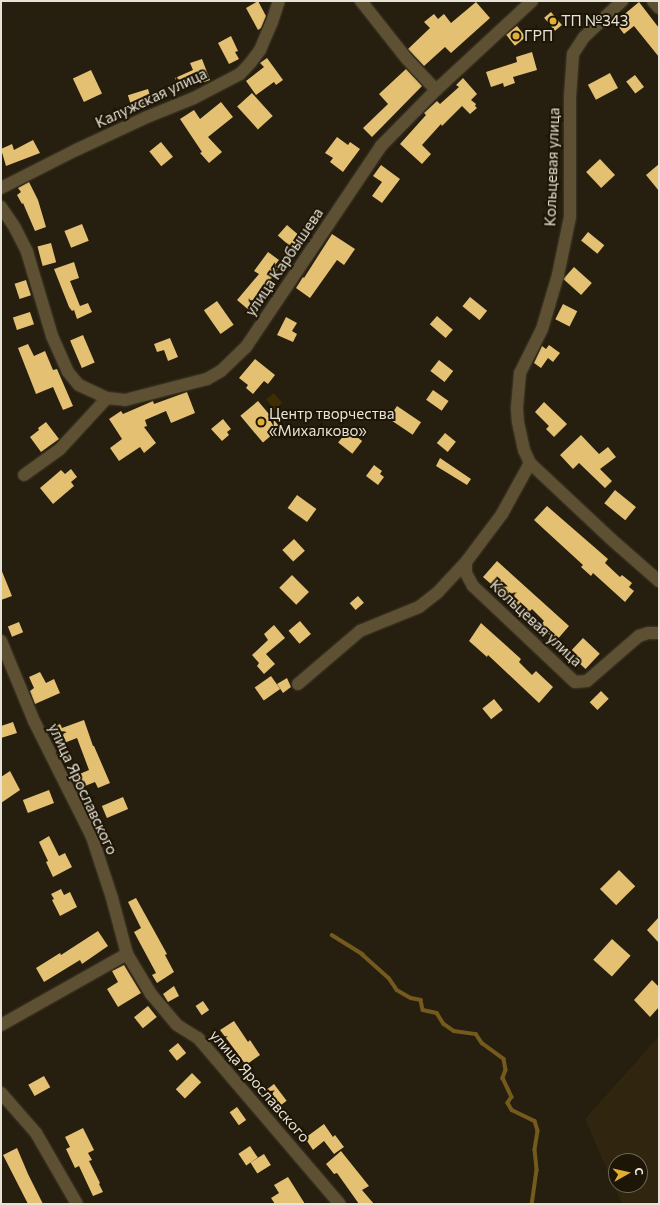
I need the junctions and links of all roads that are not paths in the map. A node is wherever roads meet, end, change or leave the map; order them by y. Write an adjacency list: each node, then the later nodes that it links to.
1 (279, 1): 8 (street, Калужская улица)
2 (361, 1): 7 (street)
3 (532, 1): 7 (street, улица Карбышева)
4 (622, 1): 11 (street, Кольцевая улица)
5 (653, 1): 6 (street)
6 (659, 8)
7 (436, 90): 10 (street, улица Карбышева)
8 (1, 188)
9 (1, 207): 10 (street)
10 (106, 398): 12 (street)
11 (530, 463): 13 (street); 14 (street, Кольцевая улица)
12 (24, 475)
13 (466, 562): 15 (street, Кольцевая улица); 17 (street)
14 (659, 581)
15 (659, 633)
16 (1, 641): 18 (street, улица Ярославского)
17 (298, 684)
18 (127, 954): 19 (street); 22 (street, улица Ярославского)
19 (1, 1025)
20 (1, 1093): 21 (street)
21 (77, 1204)
22 (340, 1204)

